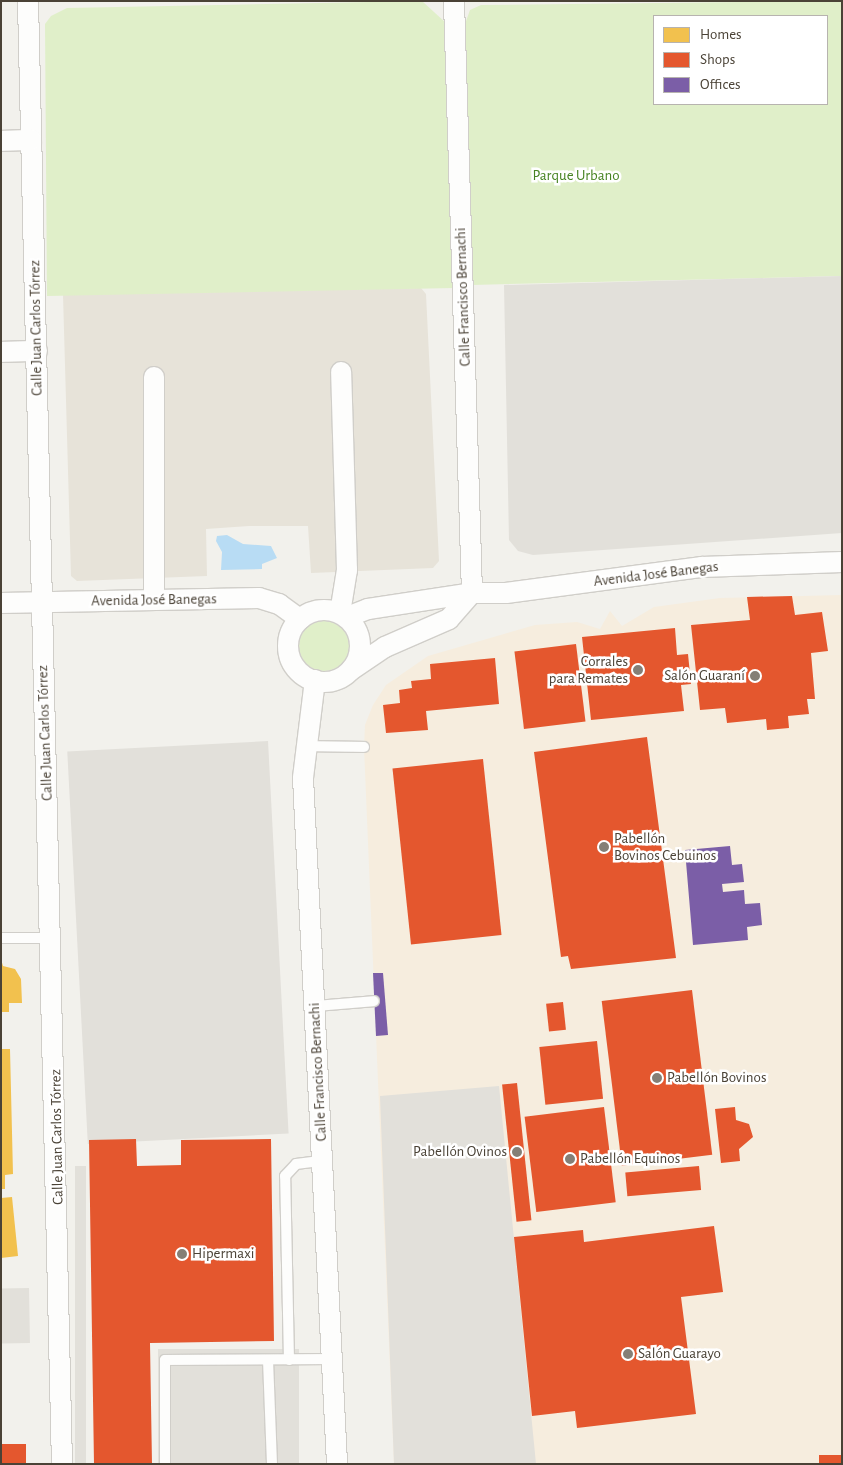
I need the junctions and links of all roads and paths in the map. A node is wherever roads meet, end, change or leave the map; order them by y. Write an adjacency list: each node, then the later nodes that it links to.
1 (28, 1): 3 (street, Calle Juan Carlos Tórrez)
2 (454, 1): 10 (street, Calle Francisco Bernachi)
3 (31, 140): 4 (street); 5 (street, Calle Juan Carlos Tórrez)
4 (1, 141)
5 (37, 351): 6 (street); 12 (street, Calle Juan Carlos Tórrez)
6 (1, 352)
7 (341, 372): 14 (street)
8 (154, 376): 11 (street)
9 (842, 562): 10 (street, Avenida José Banegas)
10 (472, 593): 14 (street, Avenida José Banegas); 16 (street)
11 (154, 600): 12 (street, Avenida José Banegas); 15 (street, Avenida José Banegas)
12 (41, 602): 13 (street, Avenida José Banegas); 21 (street, Calle Juan Carlos Tórrez)
13 (1, 603)
14 (344, 615): 15 (street); 16 (street)
15 (300, 619): 17 (street)
16 (351, 670): 17 (street)
17 (315, 680): 18 (street, Calle Francisco Bernachi)
18 (305, 746): 19 (lane); 23 (street, Calle Francisco Bernachi)
19 (364, 747)
20 (1, 938): 21 (lane)
21 (52, 938): 28 (street, Calle Juan Carlos Tórrez)
22 (374, 1001): 23 (lane)
23 (315, 1006): 24 (street, Calle Francisco Bernachi)
24 (322, 1161): 25 (street, Calle Francisco Bernachi); 27 (lane)
25 (331, 1359): 27 (lane); 31 (street, Calle Francisco Bernachi)
26 (268, 1360): 27 (lane); 29 (lane); 30 (lane)
27 (289, 1360)
28 (62, 1464)
29 (165, 1464)
30 (272, 1464)
31 (337, 1464)

